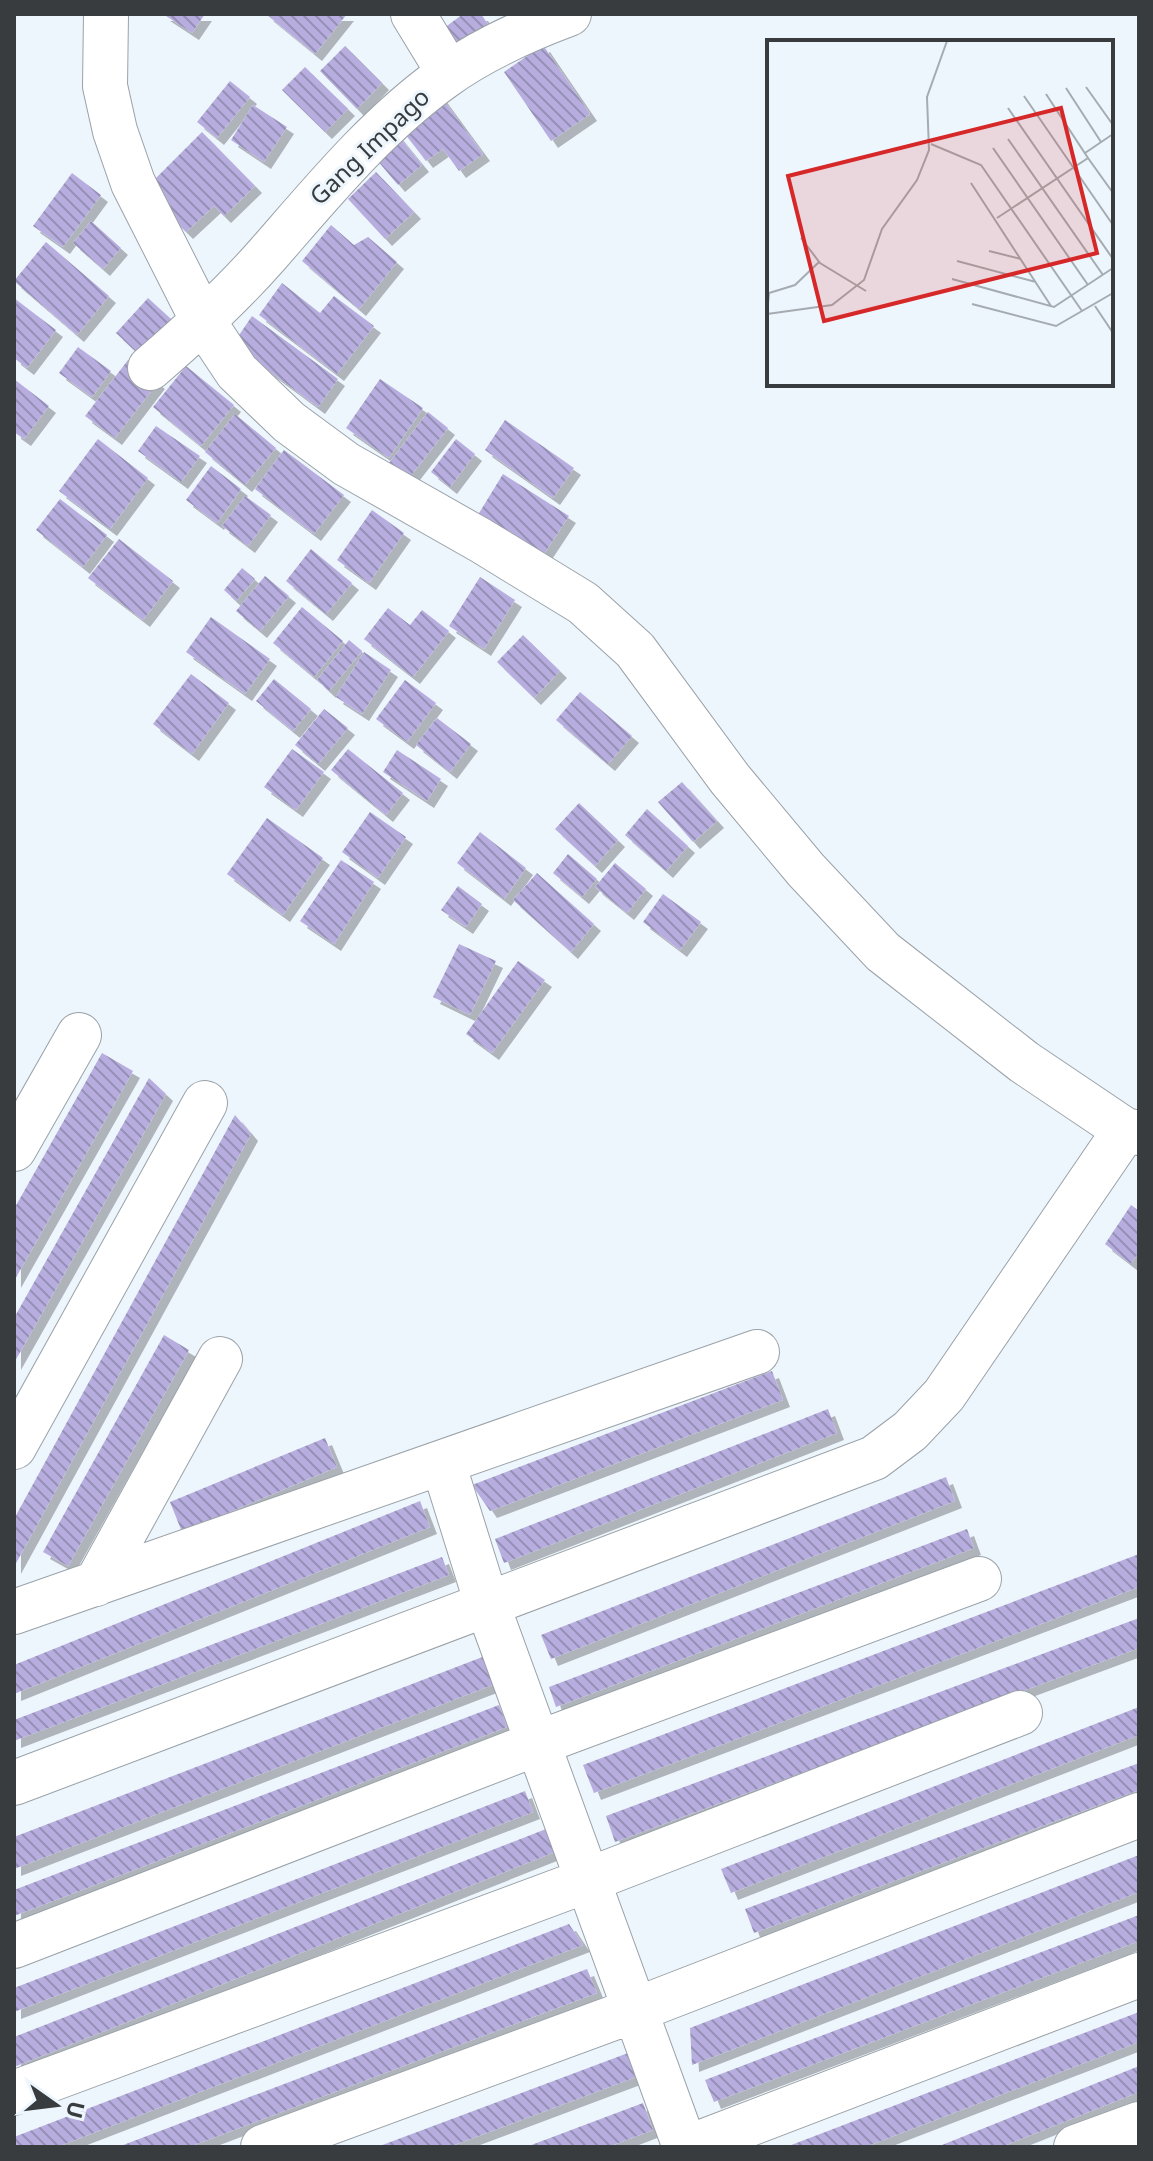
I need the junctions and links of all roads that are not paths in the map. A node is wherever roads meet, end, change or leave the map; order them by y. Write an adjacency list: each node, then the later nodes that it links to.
1 (106, 14): 5 (street)
2 (413, 14): 4 (street)
3 (569, 14): 4 (street, Gang Impago)
4 (449, 73): 5 (street, Gang Impago)
5 (203, 321): 6 (street, Gang Impago); 9 (street)
6 (150, 368)
7 (79, 1035): 10 (street)
8 (205, 1103): 13 (street)
9 (1132, 1132): 17 (street)
10 (14, 1149)
11 (757, 1352): 14 (street)
12 (220, 1359): 16 (street)
13 (14, 1447)
14 (445, 1471): 16 (street); 17 (street)
15 (979, 1579): 20 (street)
16 (96, 1584): 18 (street)
17 (487, 1604): 20 (street); 21 (street)
18 (14, 1612)
19 (1020, 1713): 23 (street)
20 (538, 1743): 23 (street); 24 (street)
21 (14, 1783)
22 (1139, 1815): 26 (street)
23 (588, 1880): 26 (street); 27 (street)
24 (14, 1946)
25 (1139, 1975): 30 (street)
26 (635, 2010): 29 (street); 30 (street)
27 (14, 2093)
28 (1139, 2124): 31 (street)
29 (263, 2147)
30 (687, 2147)
31 (1076, 2147)

